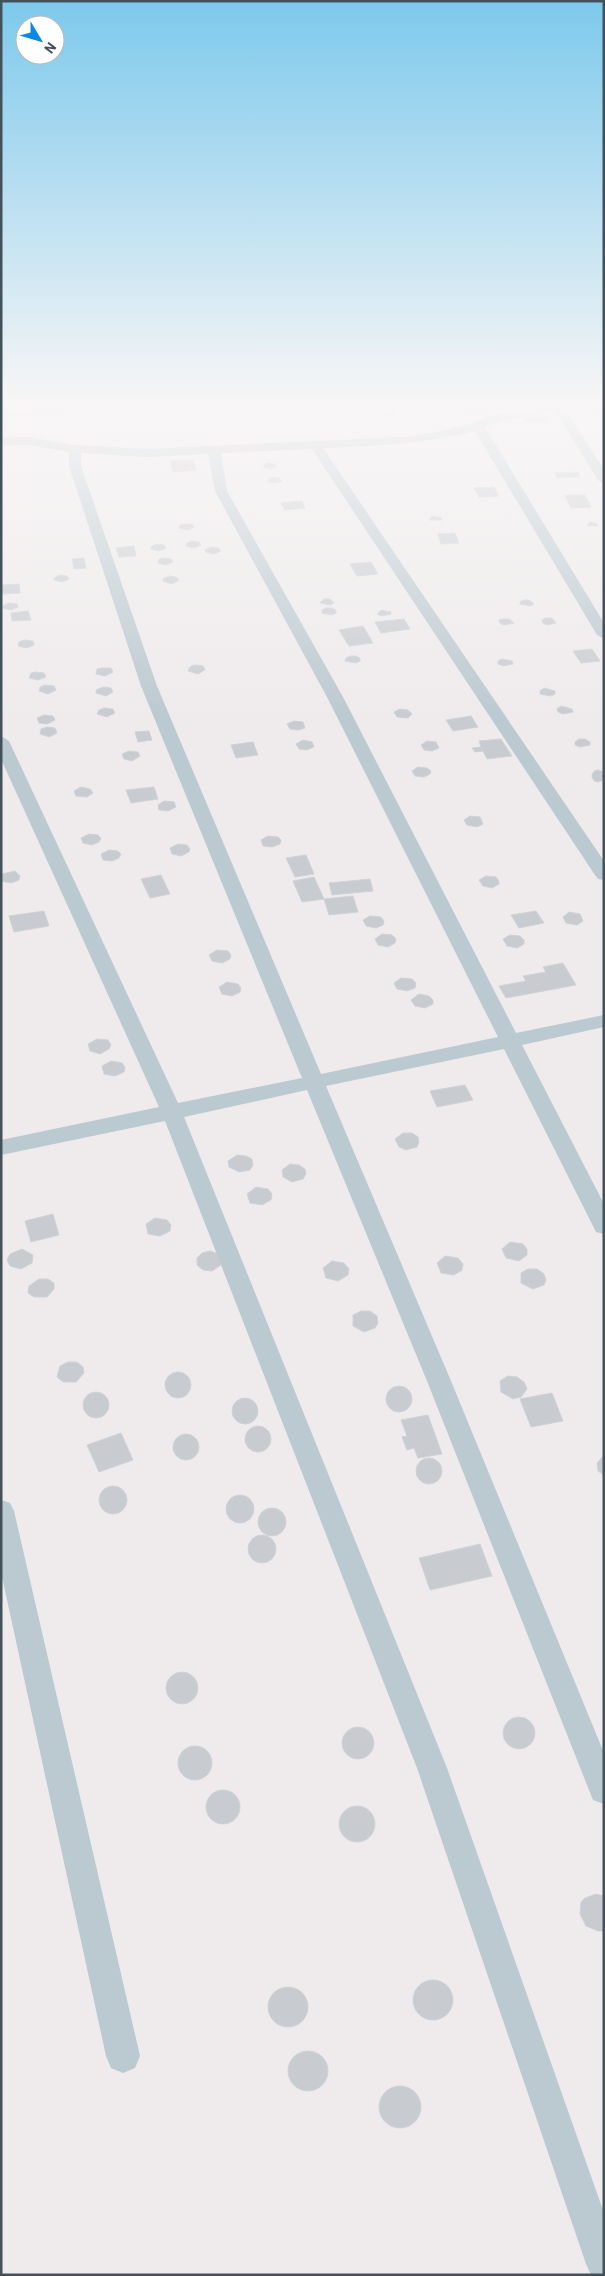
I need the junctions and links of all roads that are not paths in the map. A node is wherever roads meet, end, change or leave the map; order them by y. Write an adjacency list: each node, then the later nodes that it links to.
1 (89, 507): 10 (street)
2 (229, 507): 9 (street)
3 (357, 507): 7 (street)
4 (527, 507): 5 (street)
5 (604, 635)
6 (1, 741): 11 (street)
7 (604, 874)
8 (604, 1020): 9 (street)
9 (509, 1040): 10 (street); 13 (street)
10 (312, 1082): 11 (street); 15 (street)
11 (172, 1112): 12 (street); 17 (street)
12 (1, 1148)
13 (604, 1226)
14 (1, 1511): 16 (street)
15 (604, 1790)
16 (123, 2056)
17 (604, 2264)

